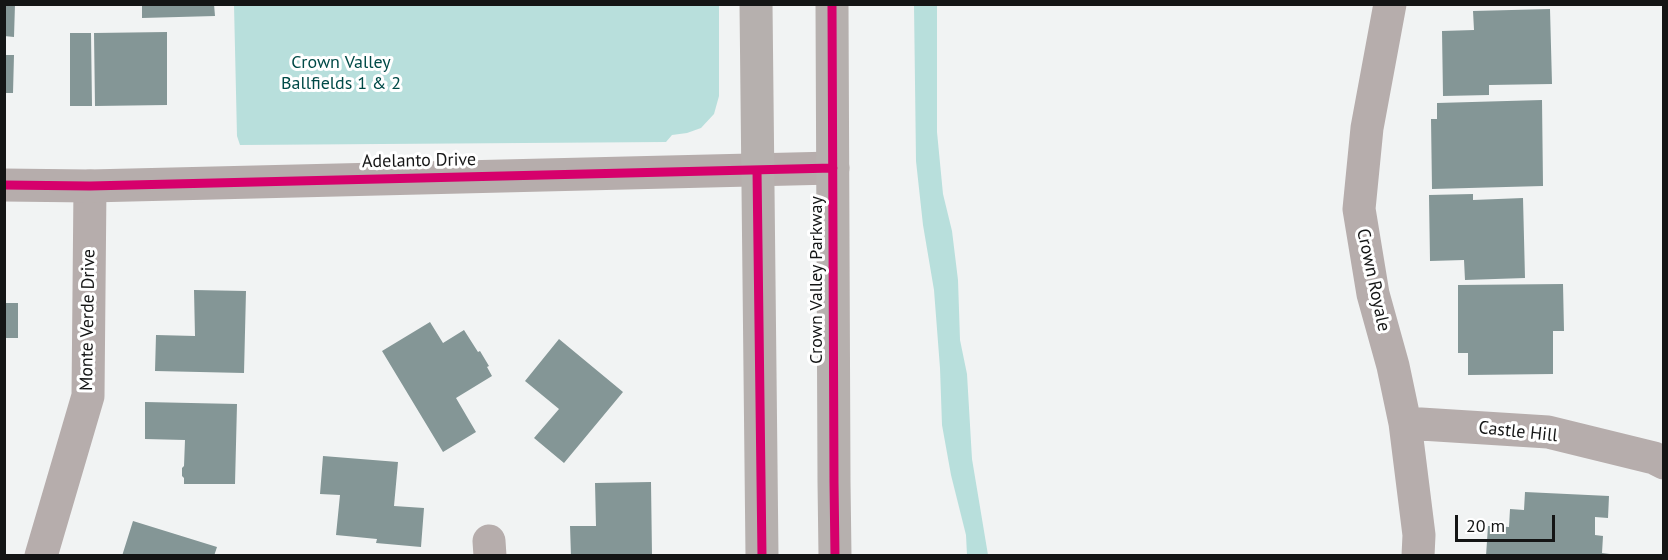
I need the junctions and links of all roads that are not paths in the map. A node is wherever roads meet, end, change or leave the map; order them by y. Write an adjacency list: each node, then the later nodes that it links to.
1 (756, 4): 5 (main road)
2 (832, 4): 4 (main road, Crown Valley Parkway)
3 (1390, 4): 8 (street, Crown Royale)
4 (833, 168): 5 (street, Adelanto Drive); 12 (main road, Crown Valley Parkway)
5 (757, 170): 7 (street, Adelanto Drive); 11 (main road)
6 (4, 185): 7 (street, Adelanto Drive)
7 (90, 186): 10 (street, Monte Verde Drive)
8 (1405, 423): 9 (street, Castle Hill); 13 (street, Crown Royale)
9 (1664, 463)
10 (41, 555)
11 (762, 555)
12 (835, 555)
13 (1418, 555)

